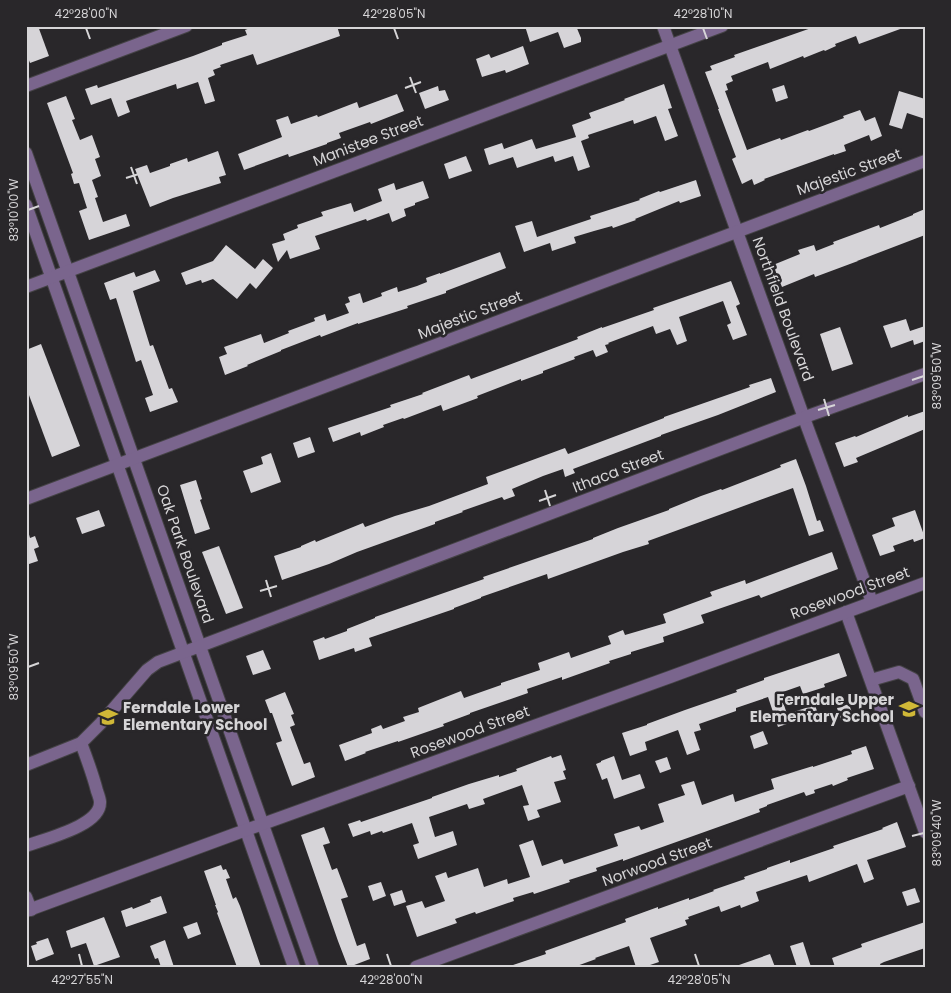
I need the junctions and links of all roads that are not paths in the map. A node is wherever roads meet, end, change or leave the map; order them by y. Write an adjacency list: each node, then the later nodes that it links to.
1 (186, 26): 5 (street)
2 (663, 26): 4 (street, Northfield Boulevard)
3 (722, 26): 4 (street, Manistee Street)
4 (670, 46): 9 (street, Northfield Boulevard); 10 (street, Manistee Street)
5 (26, 86)
6 (26, 153): 10 (street, Oak Park Boulevard)
7 (925, 161): 9 (street, Majestic Street)
8 (26, 205): 11 (street)
9 (737, 230): 14 (street, Northfield Boulevard); 15 (street, Majestic Street)
10 (68, 271): 11 (street, Manistee Street); 15 (street, Oak Park Boulevard)
11 (52, 277): 12 (street, Manistee Street); 16 (street)
12 (26, 287)
13 (925, 374): 14 (street, Ithaca Street)
14 (804, 417): 19 (street, Northfield Boulevard); 21 (street, Ithaca Street)
15 (134, 459): 16 (street, Majestic Street); 21 (street, Oak Park Boulevard)
16 (118, 465): 17 (street, Majestic Street); 22 (street)
17 (26, 498)
18 (925, 583): 19 (street, Rosewood Street)
19 (872, 602): 20 (street, Rosewood Street)
20 (846, 612): 23 (street); 28 (street, Rosewood Street)
21 (200, 647): 22 (street, Ithaca Street); 28 (street, Oak Park Boulevard)
22 (184, 653): 25 (street, Ithaca Street); 29 (street)
23 (871, 680): 24 (street); 27 (street)
24 (925, 712)
25 (81, 743): 26 (street); 31 (street)
26 (26, 765)
27 (909, 786): 30 (street); 36 (street, Norwood Street)
28 (263, 824): 29 (street, Rosewood Street); 35 (street, Oak Park Boulevard)
29 (246, 831): 33 (street, Rosewood Street); 34 (street)
30 (925, 831)
31 (26, 846)
32 (26, 897): 33 (street)
33 (28, 910)
34 (294, 967)
35 (313, 967)
36 (416, 967)

